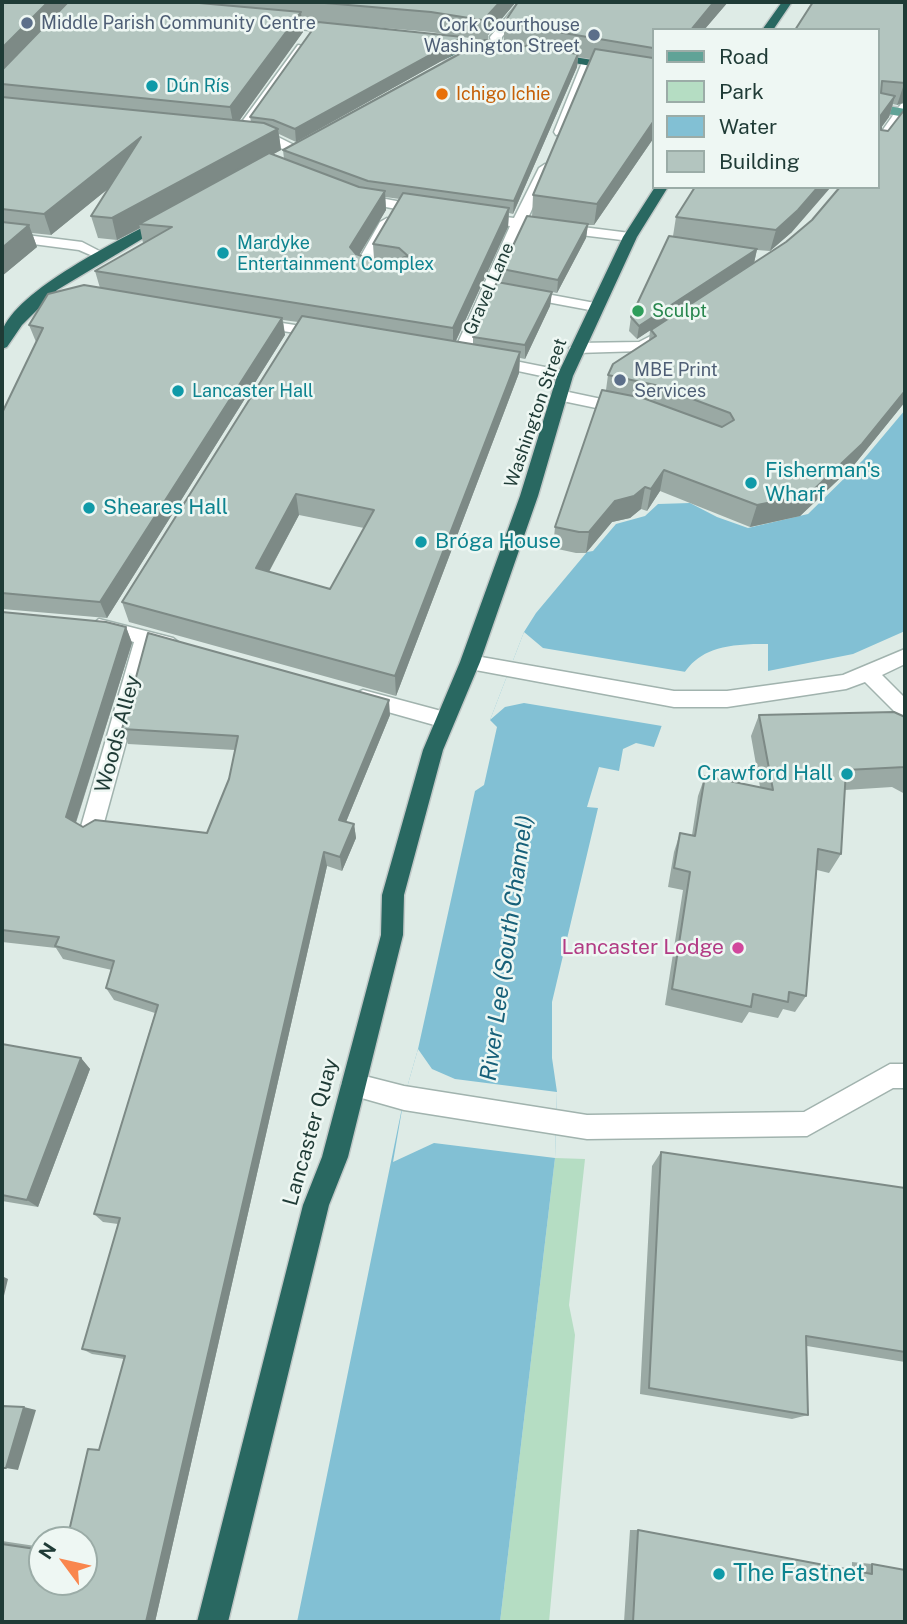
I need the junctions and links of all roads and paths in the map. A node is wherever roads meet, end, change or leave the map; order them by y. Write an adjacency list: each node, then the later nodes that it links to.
1 (525, 2): 10 (street)
2 (787, 2): 5 (highway)
3 (255, 23): 4 (street)
4 (315, 28): 6 (street); 20 (street)
5 (768, 28)
6 (353, 32)
7 (447, 40): 8 (street)
8 (467, 44): 9 (highway); 14 (highway)
9 (482, 46): 10 (highway); 15 (highway)
10 (496, 48): 11 (highway)
11 (514, 50)
12 (539, 54): 13 (highway)
13 (587, 62): 16 (highway); 31 (street, Gravel Lane)
14 (423, 66)
15 (441, 71)
16 (652, 74)
17 (879, 108): 18 (main road)
18 (904, 111): 22 (street)
19 (220, 132): 20 (street)
20 (239, 134): 23 (street)
21 (312, 141): 23 (highway)
22 (879, 144)
23 (296, 149): 24 (highway)
24 (277, 160)
25 (662, 189): 33 (highway, Washington Street)
26 (341, 192): 27 (street)
27 (398, 206): 28 (street); 35 (street)
28 (438, 212)
29 (466, 216): 31 (street)
30 (173, 217): 34 (highway)
31 (520, 223): 33 (street); 37 (street, Gravel Lane)
32 (2, 236): 34 (street)
33 (630, 237): 39 (highway, Washington Street)
34 (102, 256): 36 (highway)
35 (386, 272)
36 (50, 289): 38 (street); 43 (highway)
37 (500, 290): 39 (street); 45 (street, Gravel Lane)
38 (69, 293)
39 (595, 307): 44 (highway, Washington Street)
40 (243, 321): 42 (street)
41 (680, 322): 44 (street)
42 (339, 336)
43 (2, 344)
44 (578, 348): 45 (highway, Washington Street)
45 (565, 376): 46 (highway, Washington Street)
46 (559, 395): 47 (street); 52 (highway, Washington Street)
47 (644, 413)
48 (76, 624): 49 (street)
49 (145, 638): 50 (street); 57 (street, Woods Alley)
50 (186, 649)
51 (905, 656): 53 (street)
52 (470, 662): 53 (street); 56 (highway, Lancaster Quay)
53 (867, 673): 55 (street)
54 (344, 693): 56 (street)
55 (905, 710)
56 (445, 720): 59 (highway, Lancaster Quay)
57 (92, 830)
58 (905, 1076): 59 (street)
59 (353, 1085): 60 (highway, Lancaster Quay)
60 (212, 1622)

